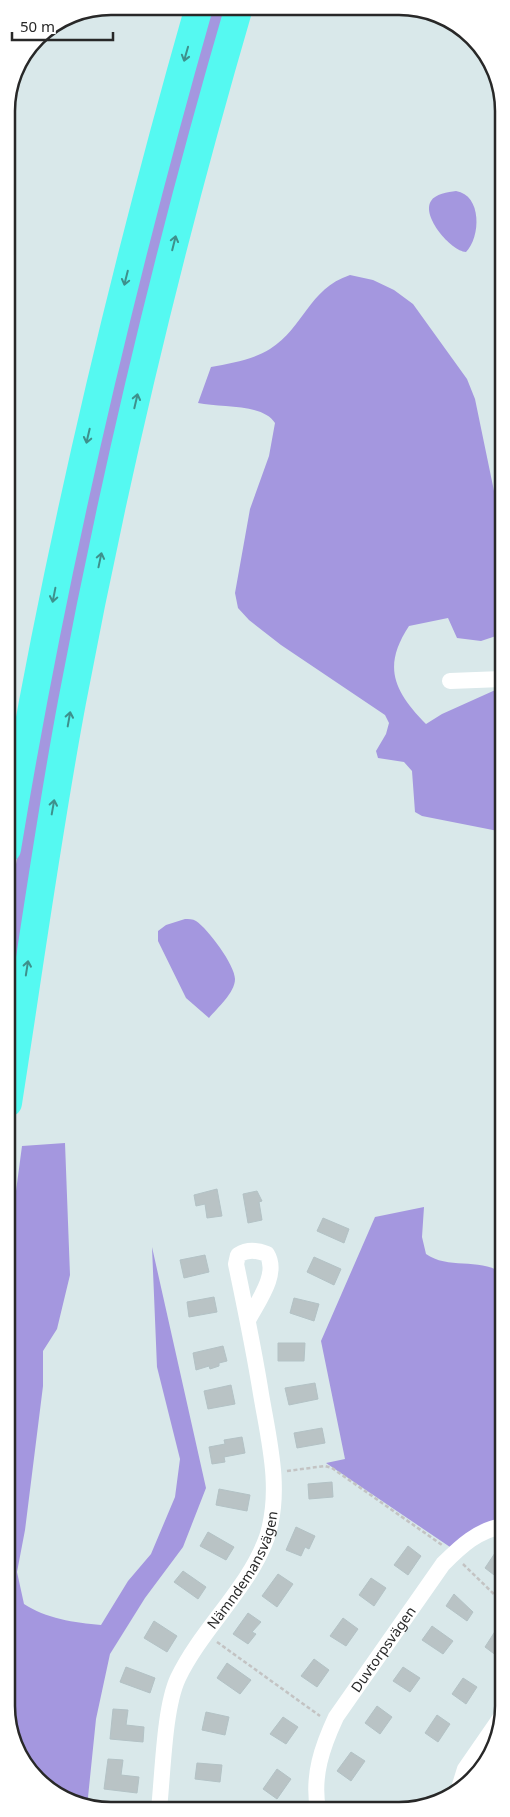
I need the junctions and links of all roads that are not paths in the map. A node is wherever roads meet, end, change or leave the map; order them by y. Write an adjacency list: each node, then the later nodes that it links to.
1 (197, 15): 5 (highway, one-way to 5)
2 (237, 15): 6 (highway, one-way to 2)
3 (495, 678): 4 (street)
4 (450, 681)
5 (15, 805)
6 (15, 1056)
7 (248, 1320): 11 (street, Nämndemansvägen)
8 (495, 1529): 12 (street, Duvtorpsvägen)
9 (492, 1729): 10 (street)
10 (462, 1778)
11 (160, 1802)
12 (316, 1802)

